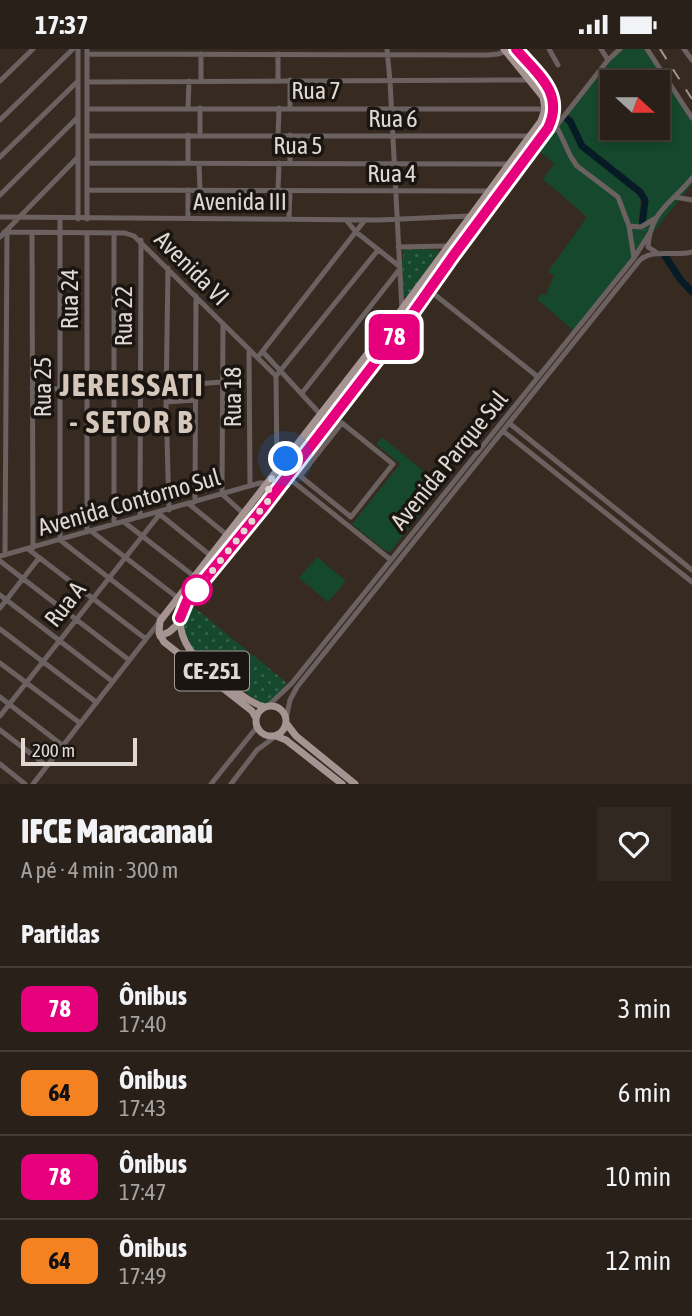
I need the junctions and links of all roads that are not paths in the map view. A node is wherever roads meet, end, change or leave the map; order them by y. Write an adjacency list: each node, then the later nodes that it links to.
1 (33, 49): 20 (street)
2 (76, 49): 21 (street); 36 (street)
3 (549, 49): 17 (street)
4 (601, 49): 15 (street)
5 (620, 49): 15 (street)
6 (647, 49): 35 (street)
7 (684, 49): 16 (street)
8 (510, 50): 12 (street); 19 (main road); 37 (main road)
9 (87, 51): 10 (street); 26 (street)
10 (189, 51): 13 (street)
11 (289, 52): 12 (street); 14 (street)
12 (387, 52): 25 (street)
13 (201, 54): 14 (street); 23 (street)
14 (278, 54): 18 (street)
15 (608, 60): 37 (street)
16 (692, 60)
17 (558, 65)
18 (278, 80): 23 (street); 24 (street)
19 (530, 80): 25 (street); 33 (main road)
20 (0, 81)
21 (78, 81): 34 (street); 45 (street)
22 (189, 81): 23 (street); 26 (street); 27 (street)
23 (201, 81)
24 (290, 81): 25 (street); 30 (street)
25 (390, 81): 31 (street)
26 (87, 82): 32 (street)
27 (188, 108): 28 (street, Rua 7); 32 (street, Rua 7)
28 (200, 108): 29 (street, Rua 7); 39 (street)
29 (279, 108): 30 (street, Rua 7); 43 (street)
30 (290, 108): 31 (street, Rua 7)
31 (392, 108): 33 (street, Rua 7); 41 (street)
32 (87, 109): 42 (street)
33 (545, 109): 44 (main road)
34 (78, 117): 46 (street); 63 (street)
35 (692, 118)
36 (0, 120)
37 (556, 125): 54 (main road, CE-251); 80 (street)
38 (188, 135): 39 (street, Rua 6); 42 (street, Rua 6); 49 (street)
39 (200, 135): 43 (street, Rua 6)
40 (290, 135): 41 (street, Rua 6); 43 (street, Rua 6); 51 (street)
41 (394, 135): 44 (street, Rua 6); 52 (street)
42 (88, 136): 48 (street)
43 (278, 136)
44 (530, 136): 47 (main road)
45 (0, 157)
46 (78, 157): 70 (street); 71 (street)
47 (512, 160): 52 (street, Rua 5); 54 (main road); 62 (main road)
48 (87, 163): 49 (street, Rua 5); 56 (street)
49 (188, 163): 53 (street, Rua 5)
50 (279, 163): 51 (street, Rua 5); 53 (street, Rua 5); 59 (street)
51 (290, 163): 52 (street, Rua 5)
52 (394, 163): 60 (street)
53 (199, 164): 58 (street)
54 (521, 164): 79 (main road, CE-251)
55 (692, 178): 64 (street, Avenida Parque Sul)
56 (87, 190): 57 (street, Rua 4); 72 (street)
57 (188, 190): 58 (street, Rua 4); 74 (street)
58 (200, 190): 59 (street, Rua 4)
59 (278, 190): 61 (street, Rua 4)
60 (396, 190): 61 (street, Rua 4); 62 (street, Rua 4); 77 (street)
61 (290, 191): 75 (street)
62 (488, 191): 66 (main road)
63 (0, 195)
64 (673, 197): 65 (street); 69 (street, Avenida Parque Sul)
65 (692, 200)
66 (469, 216): 77 (street, Avenida III); 79 (street); 89 (main road)
67 (0, 217): 70 (street, Avenida III)
68 (60, 218): 70 (street, Avenida III); 71 (street, Avenida III); 84 (street, Rua 25)
69 (656, 218): 80 (street); 81 (street, Avenida Parque Sul)
70 (17, 219): 87 (street)
71 (78, 219): 72 (street, Avenida III)
72 (87, 219): 73 (street, Avenida III)
73 (110, 219): 74 (street, Avenida III); 86 (street)
74 (188, 219): 75 (street, Avenida III)
75 (289, 219): 76 (street, Avenida III)
76 (345, 219): 78 (street, Avenida III); 83 (street)
77 (397, 219): 78 (street, Avenida III); 90 (street)
78 (365, 220): 83 (street)
79 (478, 222): 97 (main road, CE-251)
80 (629, 226): 94 (street)
81 (651, 231): 93 (street); 94 (street, Avenida Parque Sul)
82 (32, 232): 84 (street, Avenida VI); 87 (street, Avenida VI); 116 (street)
83 (356, 232): 91 (street); 103 (street)
84 (60, 233): 85 (street, Avenida VI); 117 (street, Rua 25)
85 (87, 233): 86 (street, Avenida VI); 112 (street, Rua 24)
86 (112, 233): 88 (street, Avenida VI); 108 (street)
87 (4, 234): 122 (street)
88 (141, 240): 95 (street, Avenida VI); 110 (street, Rua 22)
89 (447, 246): 90 (street); 99 (main road)
90 (398, 247): 96 (street)
91 (378, 250): 96 (street); 107 (street)
92 (692, 252): 93 (street)
93 (657, 253): 125 (street, Avenida Parque Sul)
94 (634, 258): 111 (street, Avenida Parque Sul)
95 (168, 268): 98 (street, Avenida VI); 121 (street)
96 (399, 268): 99 (street); 119 (street)
97 (429, 290): 104 (main road, CE-251); 111 (street)
98 (196, 296): 100 (street, Avenida VI); 115 (street)
99 (402, 310): 102 (main road)
100 (223, 323): 101 (street, Avenida VI); 113 (street)
101 (250, 349): 103 (street, Avenida VI); 133 (street, Rua 18)
102 (370, 351): 104 (main road); 105 (main road)
103 (261, 355): 107 (street); 109 (street)
104 (378, 357): 106 (main road, CE-251)
105 (363, 361): 106 (main road); 123 (main road)
106 (370, 367): 128 (main road, CE-251)
107 (282, 372): 109 (street); 119 (street)
108 (114, 375): 110 (street); 114 (street)
109 (276, 376): 130 (street)
110 (141, 377): 140 (street, Rua 22)
111 (538, 377): 124 (street, Avenida Parque Sul)
112 (86, 382): 114 (street); 118 (street, Rua 24)
113 (222, 382): 115 (street); 134 (street)
114 (114, 383): 142 (street)
115 (196, 384): 120 (street)
116 (32, 389): 117 (street); 147 (street)
117 (60, 389): 118 (street); 146 (street, Rua 25)
118 (86, 390): 143 (street, Rua 24)
119 (302, 393): 123 (street)
120 (196, 400): 121 (street); 135 (street)
121 (166, 402): 137 (street)
122 (3, 406): 149 (street)
123 (321, 415): 130 (main road)
124 (504, 419): 125 (street); 126 (street, Avenida Parque Sul)
125 (510, 424): 127 (street, Avenida Parque Sul); 153 (street)
126 (497, 427): 127 (street); 152 (street, Avenida Parque Sul)
127 (504, 432): 157 (street); 180 (street, Avenida Parque Sul)
128 (311, 442): 129 (street); 131 (main road, CE-251)
129 (320, 449): 129 (street)
130 (277, 471): 132 (main road)
131 (286, 477): 136 (main road, CE-251); 152 (street)
132 (267, 485): 133 (street, Avenida Contorno Sul); 136 (street); 138 (main road)
133 (250, 486): 134 (street, Avenida Contorno Sul)
134 (222, 494): 135 (street, Avenida Contorno Sul); 138 (street)
135 (191, 503): 137 (street, Avenida Contorno Sul); 145 (street)
136 (265, 504): 138 (main road); 164 (main road, CE-251)
137 (169, 510): 139 (street, Avenida Contorno Sul)
138 (246, 511): 145 (main road)
139 (158, 513): 140 (street, Avenida Contorno Sul); 144 (street, Rua A); 148 (street)
140 (141, 517): 141 (street, Avenida Contorno Sul)
141 (124, 521): 142 (street, Avenida Contorno Sul); 144 (street)
142 (114, 524): 143 (street, Avenida Contorno Sul)
143 (89, 531): 146 (street, Avenida Contorno Sul); 150 (street)
144 (141, 535): 150 (street, Rua A); 155 (street)
145 (228, 535): 148 (main road)
146 (60, 540): 147 (street, Avenida Contorno Sul); 154 (street)
147 (30, 548): 149 (street, Avenida Contorno Sul); 151 (street)
148 (211, 556): 155 (main road)
149 (2, 557): 156 (street)
150 (124, 557): 154 (street, Rua A); 160 (street)
151 (39, 558): 156 (street); 159 (street)
152 (391, 559): 178 (street, Avenida Parque Sul)
153 (692, 570)
154 (108, 577): 159 (street, Rua A); 163 (street)
155 (195, 577): 160 (main road)
156 (23, 579): 161 (street); 165 (street)
157 (692, 582)
158 (0, 595): 161 (street)
159 (92, 598): 165 (street, Rua A); 168 (street)
160 (178, 598): 163 (main road)
161 (6, 600): 162 (street); 169 (street)
162 (0, 608)
163 (163, 618): 164 (main road, CE-251); 167 (main road, CE-251); 168 (street)
164 (180, 618): 167 (main road, CE-251); 178 (main road, CE-251)
165 (75, 620): 169 (street, Rua A); 170 (street)
166 (0, 629): 171 (street)
167 (160, 636): 168 (street); 182 (main road, CE-251)
168 (146, 639): 170 (street)
169 (58, 641): 171 (street, Rua A); 173 (street)
170 (129, 660): 173 (street)
171 (43, 662): 174 (street, Rua A); 176 (street)
172 (0, 663): 174 (street)
173 (112, 681): 176 (street)
174 (25, 683): 177 (street, Rua A); 181 (street)
175 (0, 697): 177 (street)
176 (96, 702): 181 (street)
177 (9, 705): 179 (street, Rua A); 185 (street)
178 (266, 707): 180 (main road, CE-251); 182 (main road, CE-251)
179 (0, 716)
180 (286, 721): 184 (main road); 193 (main road)
181 (80, 723): 185 (street)
182 (256, 723): 184 (main road, CE-251); 190 (street, CE-251)
183 (0, 730): 187 (street)
184 (276, 736): 191 (street); 192 (main road)
185 (62, 745): 187 (street)
186 (0, 764): 188 (street)
187 (47, 766): 189 (street)
188 (25, 784)
189 (33, 784)
190 (211, 784)
191 (231, 784)
192 (342, 784)
193 (355, 784)

